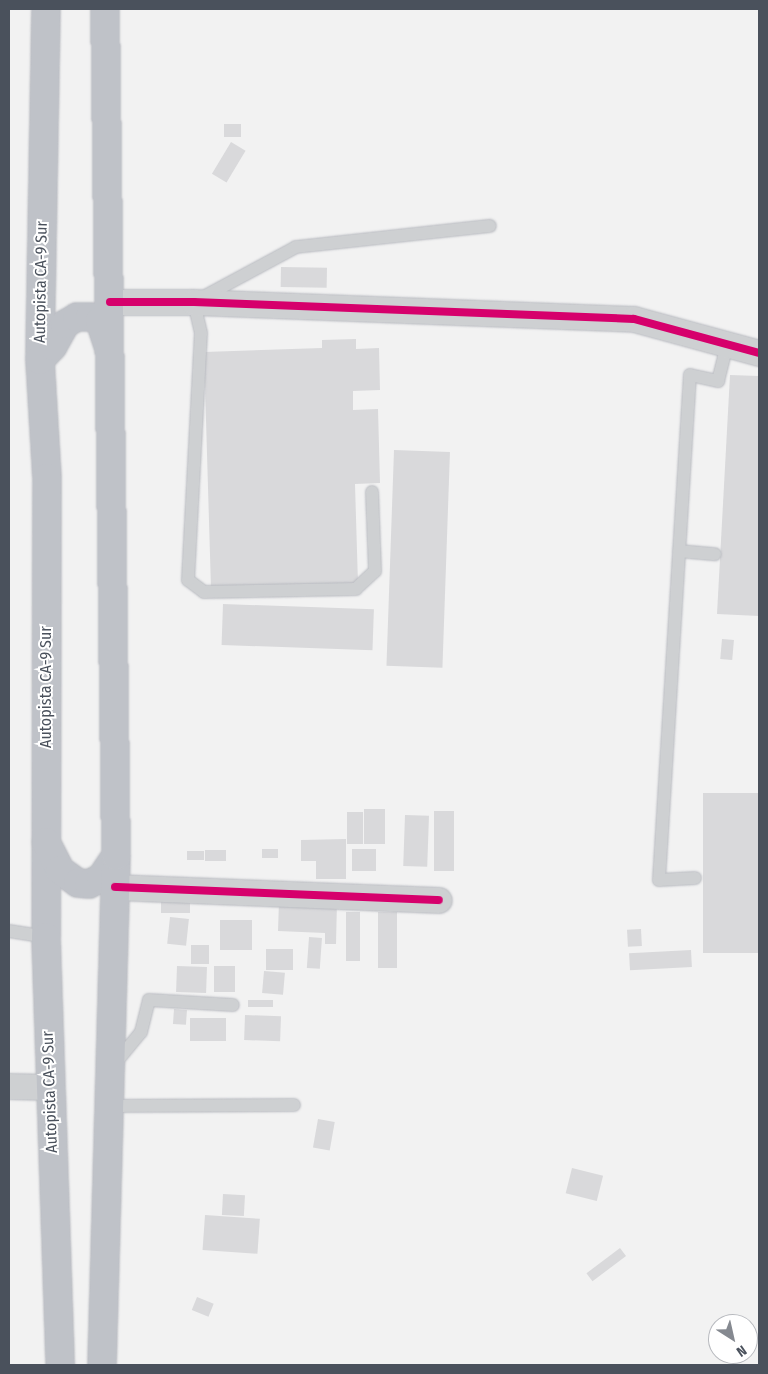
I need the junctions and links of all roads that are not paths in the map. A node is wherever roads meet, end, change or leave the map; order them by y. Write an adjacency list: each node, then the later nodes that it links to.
1 (46, 9): 9 (highway, Autopista CA-9 Sur)
2 (105, 9): 4 (highway)
3 (490, 226): 5 (lane)
4 (110, 302): 5 (street); 8 (highway)
5 (194, 302): 6 (street); 10 (lane)
6 (727, 344): 7 (street); 11 (lane)
7 (759, 353)
8 (111, 355): 9 (highway); 14 (highway)
9 (40, 360): 13 (highway, Autopista CA-9 Sur)
10 (372, 492)
11 (679, 551): 12 (lane); 15 (lane)
12 (715, 554)
13 (45, 840): 14 (highway); 19 (highway, Autopista CA-9 Sur)
14 (116, 856): 16 (highway)
15 (695, 878)
16 (115, 887): 17 (street); 21 (highway)
17 (439, 900)
18 (9, 930): 19 (lane)
19 (46, 936): 23 (highway, Autopista CA-9 Sur)
20 (233, 1005): 21 (lane)
21 (112, 1068): 25 (highway)
22 (9, 1086): 23 (street)
23 (49, 1087): 26 (highway, Autopista CA-9 Sur)
24 (294, 1105): 25 (lane)
25 (111, 1106): 27 (highway)
26 (60, 1365)
27 (102, 1365)

